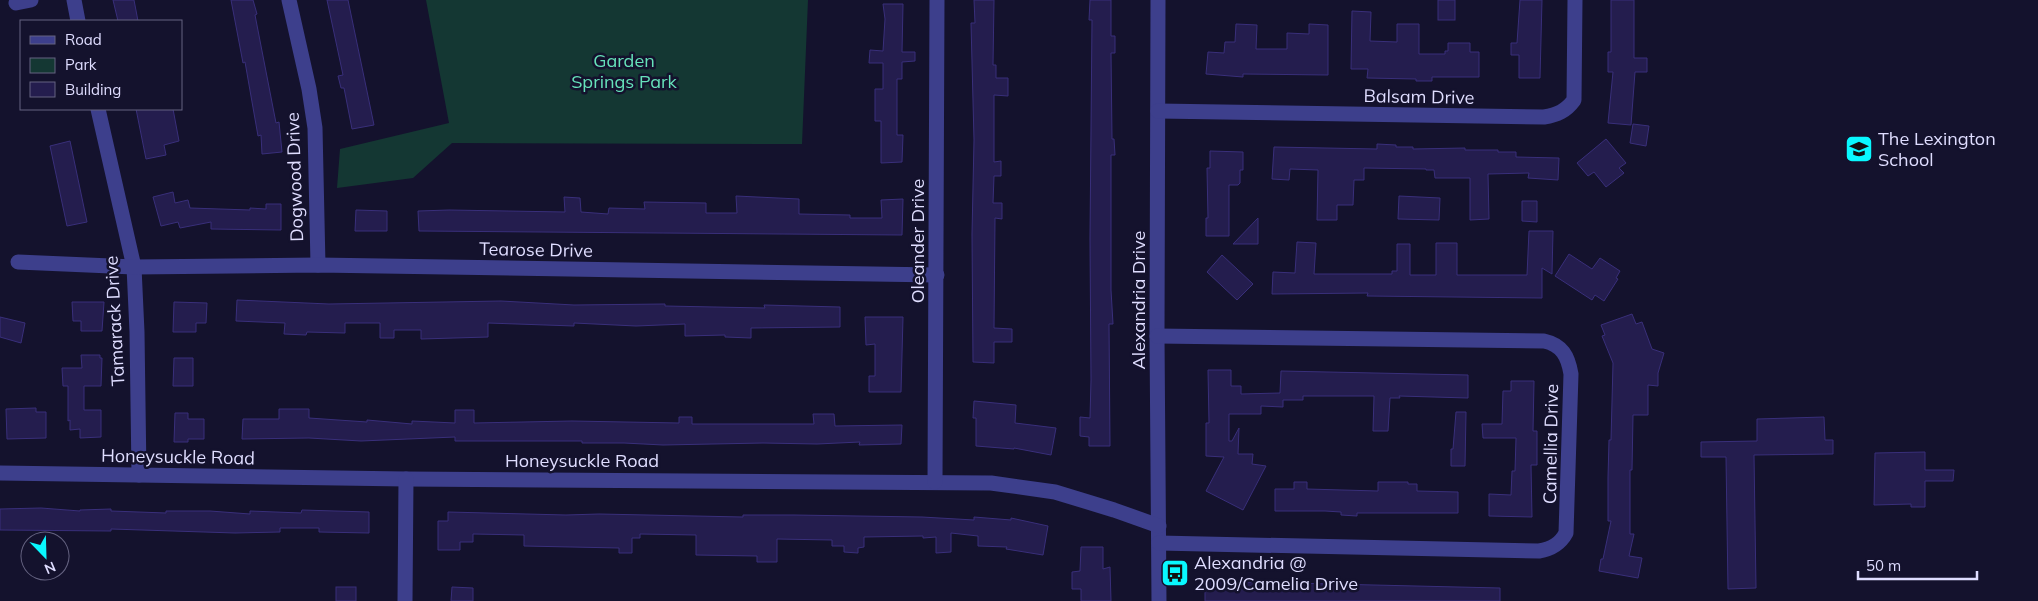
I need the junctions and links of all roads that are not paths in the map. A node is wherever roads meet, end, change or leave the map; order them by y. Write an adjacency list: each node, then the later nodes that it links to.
1 (74, 0): 6 (street)
2 (289, 0): 10 (street, Dogwood Drive)
3 (937, 0): 12 (street, Oleander Drive)
4 (1158, 0): 8 (street, Alexandria Drive)
5 (1575, 0): 8 (street, Balsam Drive)
6 (78, 20)
7 (98, 110): 11 (street, Tamarack Drive)
8 (1158, 111): 13 (street, Alexandria Drive)
9 (18, 262): 11 (street, Tearose Drive)
10 (318, 265): 11 (street, Tearose Drive); 12 (street, Tearose Drive)
11 (134, 267): 15 (street, Tamarack Drive)
12 (937, 275): 17 (street, Oleander Drive)
13 (1157, 336): 18 (street, Alexandria Drive); 19 (street, Camellia Drive)
14 (0, 473): 15 (street, Honeysuckle Road)
15 (139, 475): 16 (street, Honeysuckle Road)
16 (406, 479): 17 (street, Honeysuckle Road); 20 (street)
17 (935, 482): 18 (street, Honeysuckle Road)
18 (1159, 526): 19 (street, Alexandria Drive)
19 (1159, 543): 21 (street, Alexandria Drive)
20 (405, 601)
21 (1159, 601)

